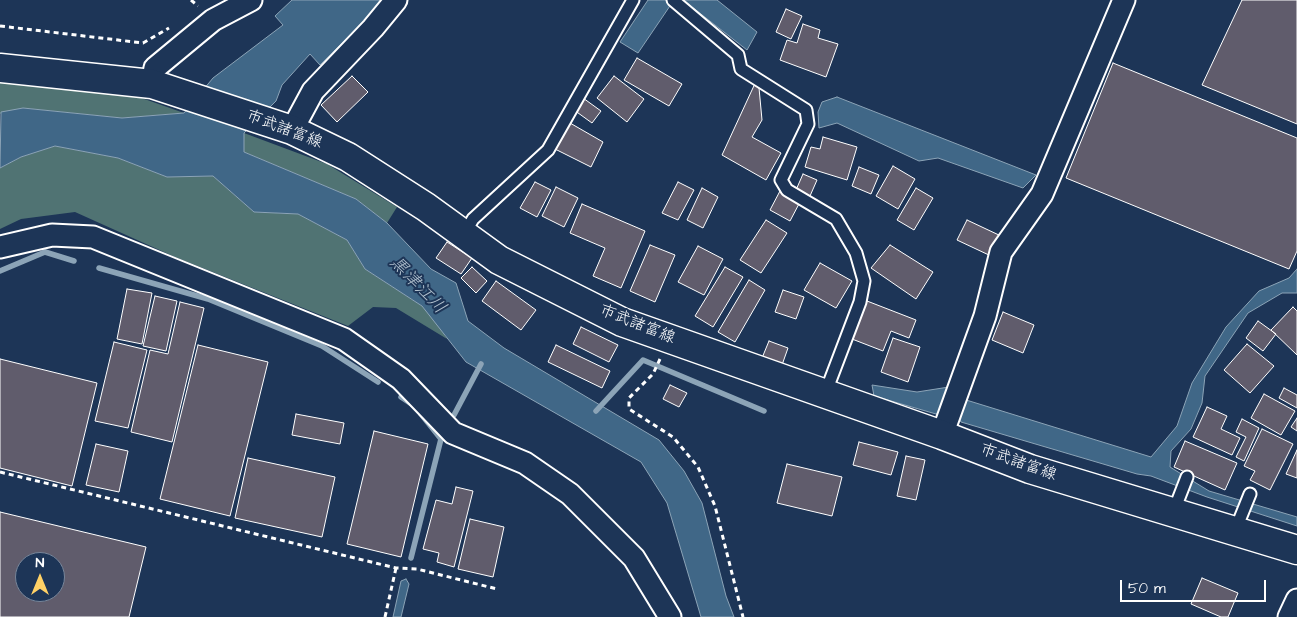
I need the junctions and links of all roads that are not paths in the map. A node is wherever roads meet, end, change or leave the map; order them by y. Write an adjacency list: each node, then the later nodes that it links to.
1 (251, 0): 7 (street)
2 (396, 0): 8 (street)
3 (632, 0): 9 (lane)
4 (1124, 0): 12 (street)
5 (676, 2): 11 (lane)
6 (0, 68): 7 (main road, 市武諸富線)
7 (162, 88): 8 (main road, 市武諸富線)
8 (280, 126): 9 (main road, 市武諸富線)
9 (464, 234): 11 (main road, 市武諸富線)
10 (0, 247): 19 (street)
11 (825, 394): 12 (main road, 市武諸富線)
12 (945, 426): 15 (main road, 市武諸富線)
13 (1187, 476): 15 (lane)
14 (1250, 494): 16 (lane)
15 (1177, 502): 16 (main road, 市武諸富線)
16 (1238, 523): 17 (main road, 市武諸富線)
17 (1297, 550)
18 (1297, 600): 20 (street)
19 (670, 617)
20 (1289, 617)

